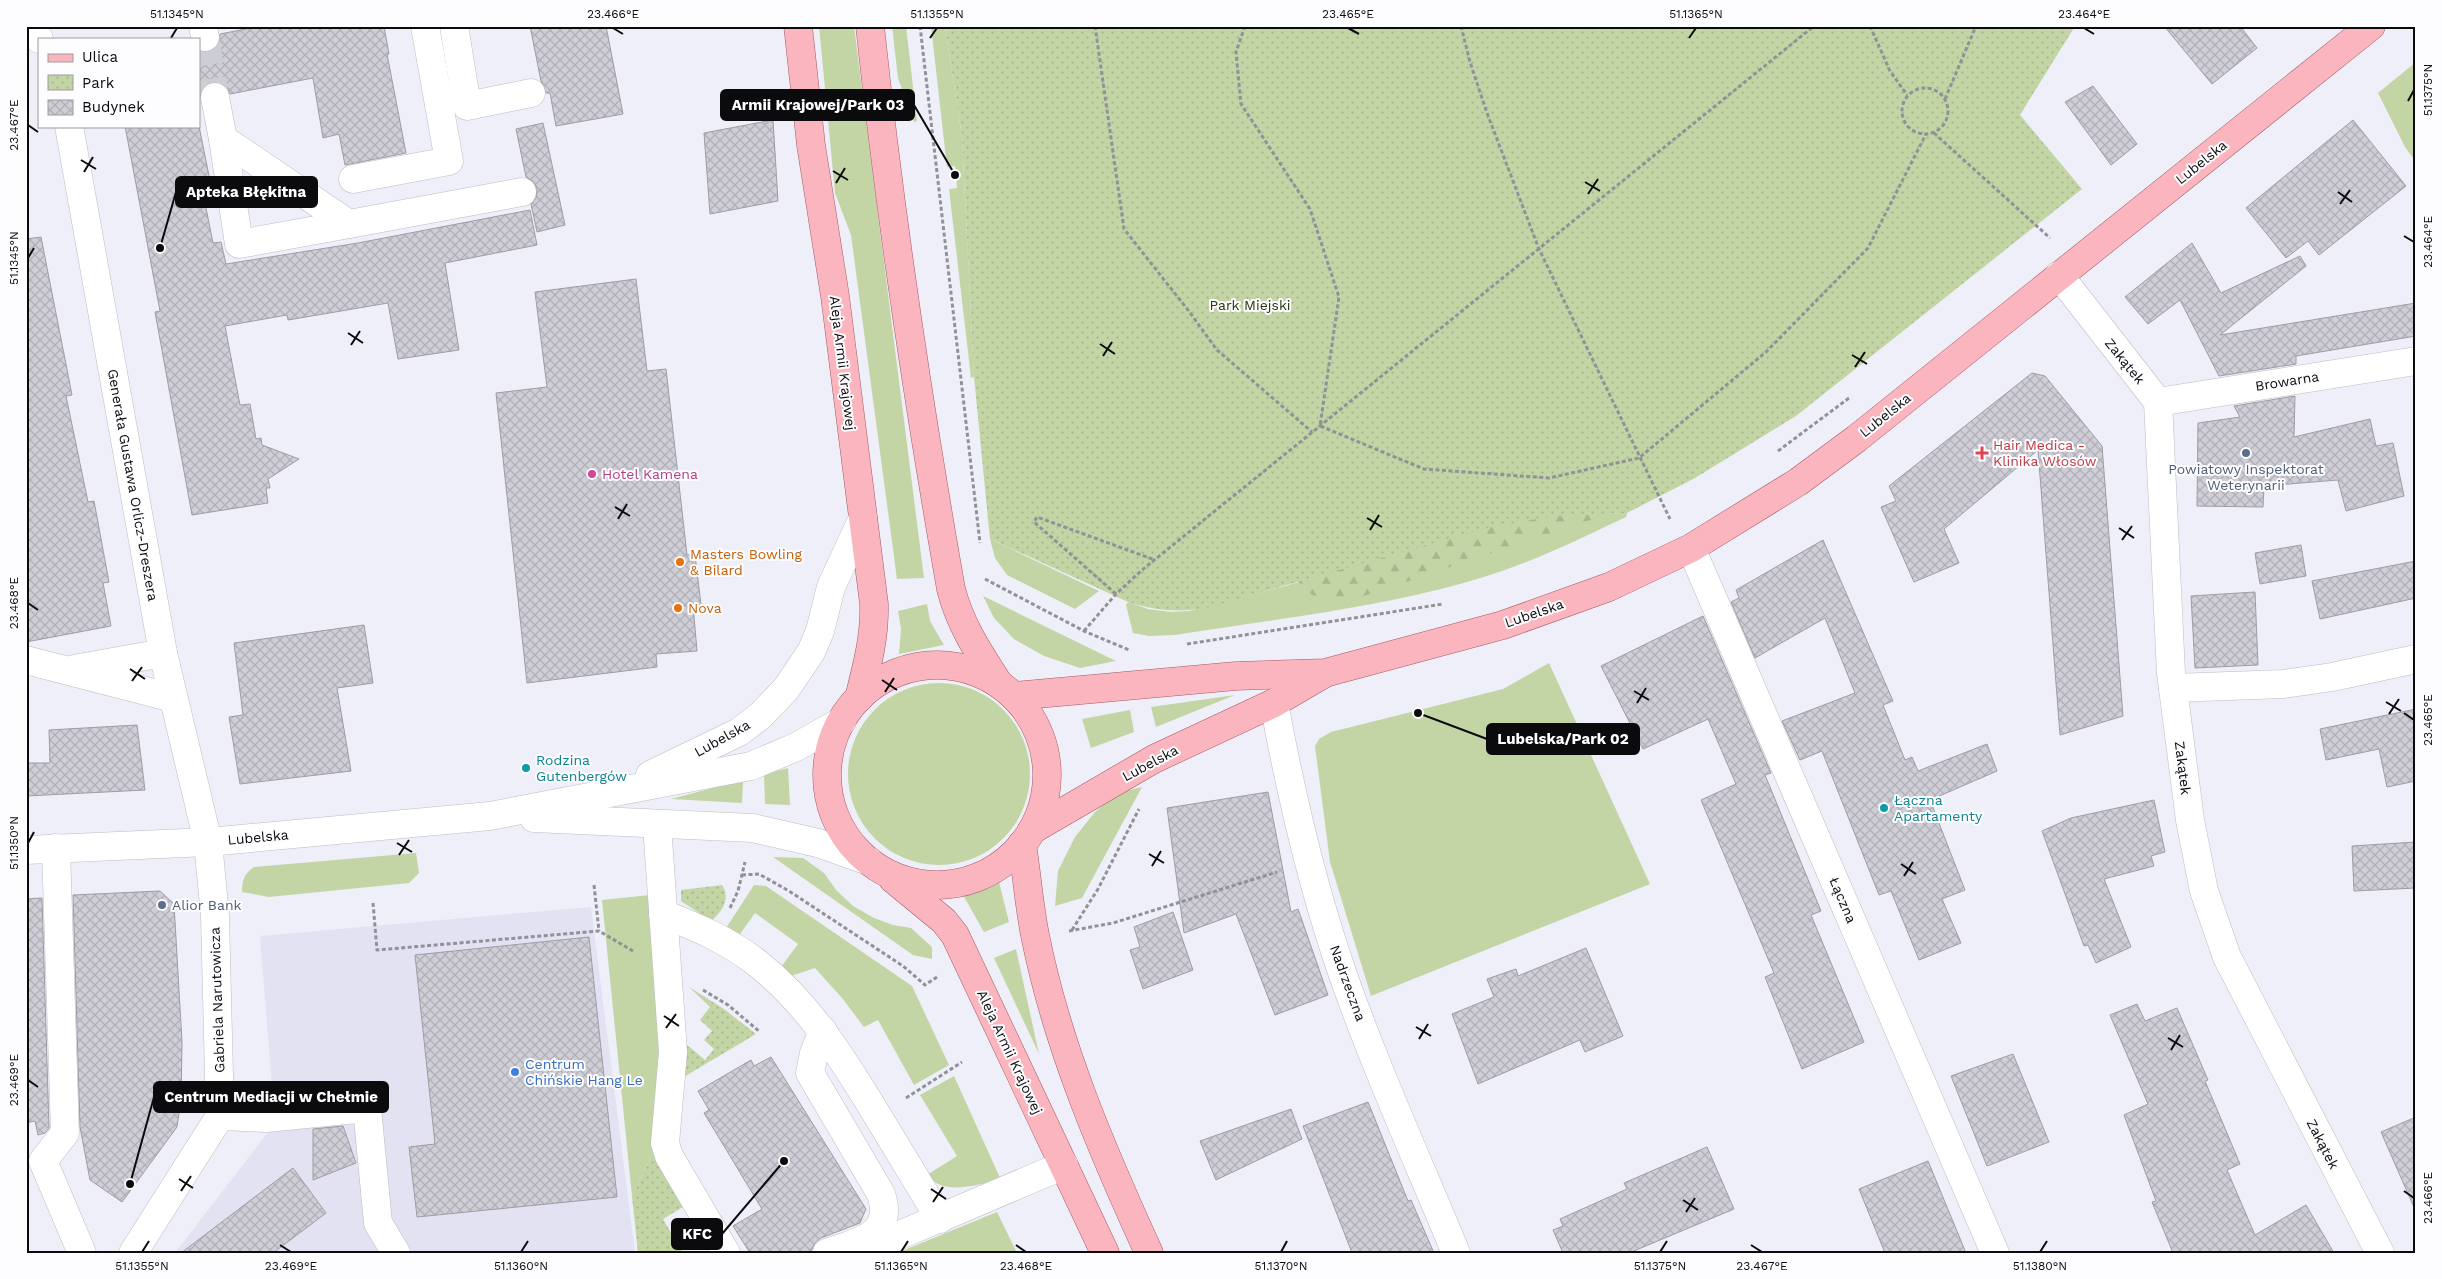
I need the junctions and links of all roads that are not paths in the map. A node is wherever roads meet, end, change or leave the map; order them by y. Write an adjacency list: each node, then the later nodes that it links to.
1 (27, 26): 7 (street)
2 (425, 26): 12 (street)
3 (454, 26): 8 (street)
4 (798, 26): 18 (main road, Aleja Armii Krajowej)
5 (870, 26): 26 (main road)
6 (2371, 26): 15 (main road, Lubelska)
7 (38, 38)
8 (531, 93)
9 (215, 97): 11 (street)
10 (69, 128): 20 (street, Generała Gustawa Orlicz-Dreszera)
11 (223, 140): 14 (street); 14 (street)
12 (353, 179)
13 (522, 192): 14 (street)
14 (349, 224)
15 (2059, 276): 17 (street, Zakątek); 19 (main road, Lubelska)
16 (2415, 362): 17 (street, Browarna)
17 (2158, 402): 25 (street, Zakątek)
18 (863, 518): 28 (main road, Aleja Armii Krajowej); 31 (street, Lubelska)
19 (1690, 548): 24 (main road, Lubelska); 56 (street, Łączna)
20 (163, 653): 23 (street); 27 (street, Generała Gustawa Orlicz-Dreszera)
21 (2416, 659): 25 (street)
22 (26, 660): 23 (street)
23 (65, 671): 27 (street)
24 (1325, 673): 26 (main road, Lubelska); 29 (main road, Lubelska)
25 (2173, 688): 57 (street, Zakątek)
26 (1006, 690): 28 (main road); 34 (main road)
27 (172, 698): 35 (street, Generała Gustawa Orlicz-Dreszera)
28 (859, 698): 30 (main road, Aleja Armii Krajowej)
29 (1274, 703): 34 (main road, Lubelska); 55 (street, Nadrzeczna)
30 (842, 721): 31 (street, Lubelska); 38 (main road, Aleja Armii Krajowej)
31 (615, 792): 32 (street, Lubelska)
32 (490, 816): 33 (street, Lubelska); 35 (street, Lubelska)
33 (657, 825): 38 (street, Lubelska); 39 (street)
34 (1027, 837): 38 (main road); 54 (main road)
35 (208, 842): 36 (street, Lubelska); 41 (street, Gabriela Narutowicza)
36 (56, 848): 37 (street, Lubelska); 43 (street)
37 (26, 850)
38 (878, 867): 44 (main road, Aleja Armii Krajowej)
39 (663, 914): 40 (street); 42 (street)
40 (823, 1031): 45 (street); 51 (street)
41 (220, 1116): 47 (street); 48 (street)
42 (667, 1127): 49 (street); 50 (street)
43 (34, 1160): 46 (street)
44 (1064, 1165): 45 (street); 53 (main road, Aleja Armii Krajowej)
45 (940, 1219): 52 (street)
46 (82, 1253)
47 (133, 1253)
48 (396, 1253)
49 (726, 1253)
50 (741, 1253)
51 (827, 1253)
52 (859, 1253)
53 (1105, 1253)
54 (1149, 1253)
55 (1456, 1253)
56 (1995, 1253)
57 (2380, 1253)

